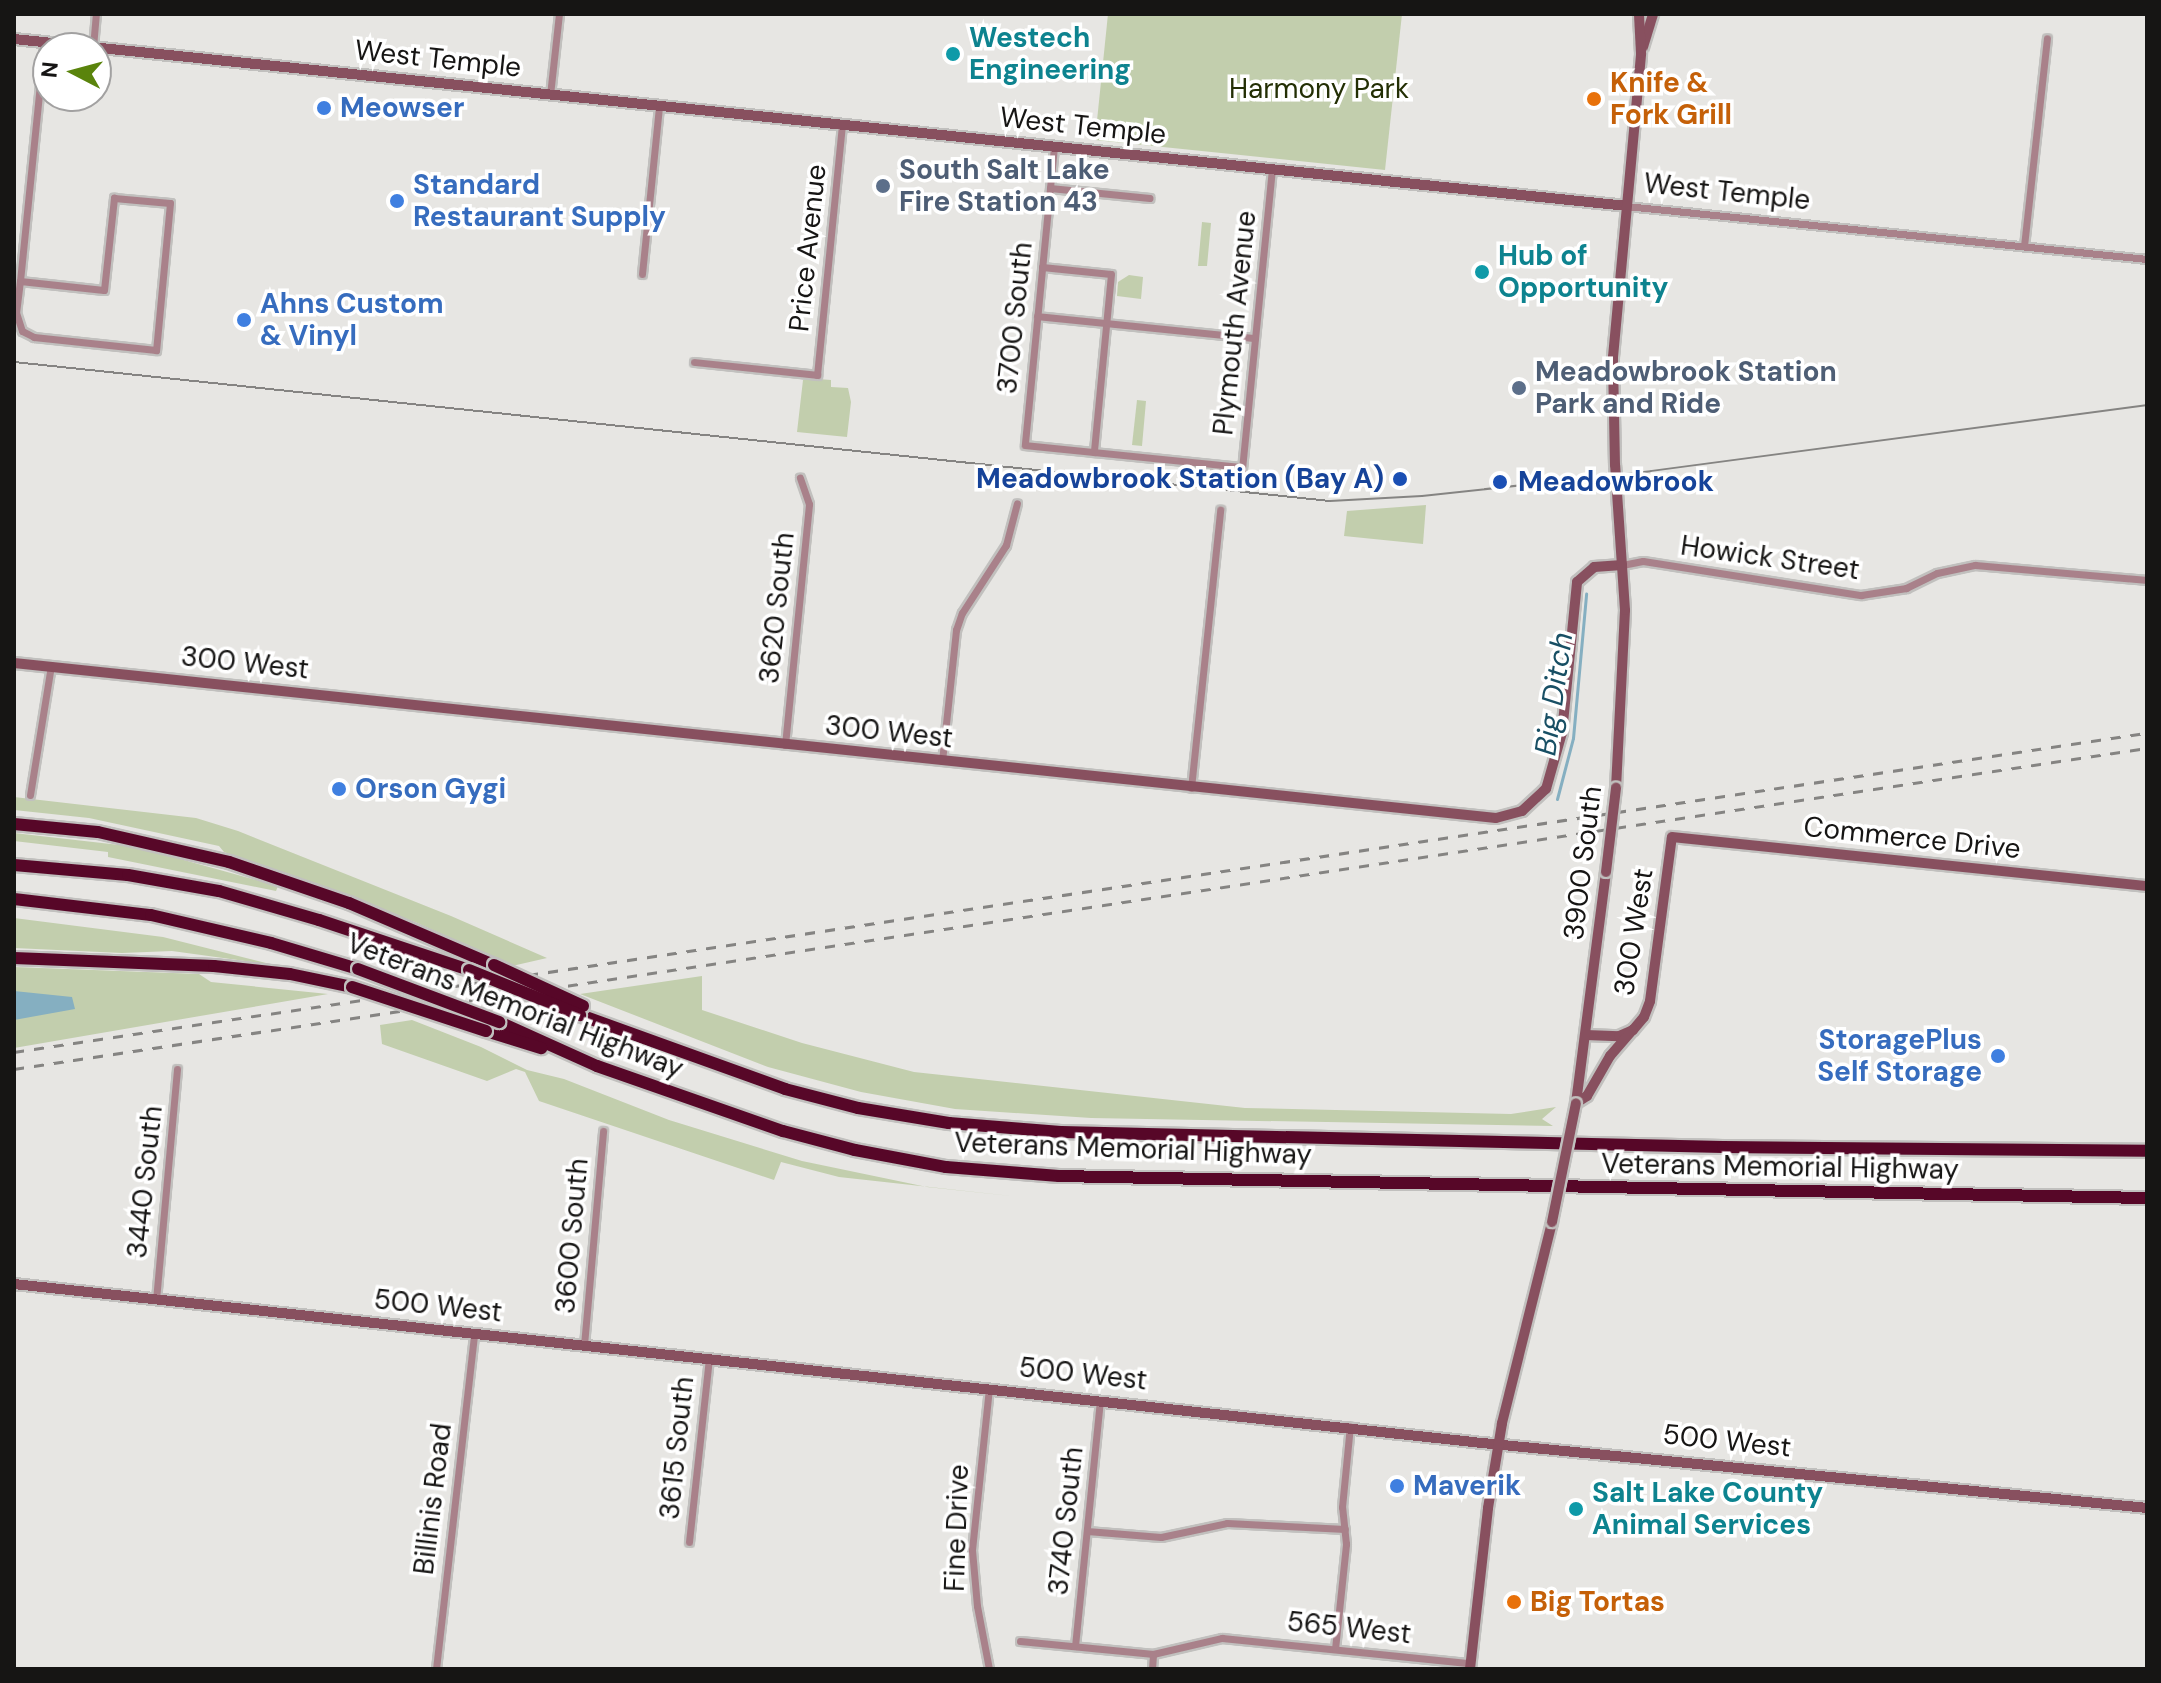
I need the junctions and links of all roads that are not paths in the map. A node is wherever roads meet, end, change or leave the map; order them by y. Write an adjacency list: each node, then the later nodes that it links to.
1 (559, 14): 7 (street)
2 (1639, 14): 6 (street, 3900 South)
3 (1653, 14): 6 (street, 3900 South)
4 (2047, 38): 16 (street)
5 (112, 49): 7 (street, West Temple)
6 (1641, 53): 15 (street, 3900 South)
7 (550, 95): 8 (street, West Temple)
8 (659, 106): 10 (street, West Temple); 19 (street)
9 (37, 112): 20 (street)
10 (842, 125): 11 (street, West Temple); 24 (street, Price Avenue)
11 (1054, 147): 12 (street, West Temple); 13 (street, 3700 South)
12 (1272, 170): 15 (street, West Temple); 23 (street, Plymouth Avenue)
13 (1050, 188): 14 (street); 18 (street, 3700 South)
14 (1149, 198)
15 (1626, 206): 16 (street, West Temple); 31 (street, 3900 South)
16 (2024, 246): 17 (street, West Temple)
17 (2147, 259)
18 (1042, 267): 21 (street, 3700 South); 22 (street)
19 (642, 274)
20 (20, 281): 20 (street)
21 (1037, 316): 22 (street); 25 (street, 3700 South)
22 (1107, 323): 23 (street); 25 (street)
23 (1255, 338): 26 (street, Plymouth Avenue)
24 (694, 362)
25 (1094, 452): 26 (street)
26 (1242, 467): 28 (street, Plymouth Avenue)
27 (800, 478): 35 (street, 3620 South)
28 (1241, 479)
29 (1017, 503): 36 (street)
30 (1220, 510): 37 (street)
31 (1622, 565): 32 (street, Howick Street); 37 (street, 300 West); 47 (street, 3900 South, bridge)
32 (2147, 580)
33 (14, 663): 34 (street, 300 West)
34 (51, 666): 35 (street, 300 West); 38 (street)
35 (785, 745): 36 (street, 300 West)
36 (942, 761): 37 (street, 300 West)
37 (1191, 788)
38 (30, 795)
39 (14, 824): 45 (highway, bridge)
40 (1672, 837): 42 (street, Commerce Drive); 46 (street, 300 West)
41 (14, 865): 45 (highway, Veterans Memorial Highway, bridge)
42 (2147, 886)
43 (14, 899): 48 (highway, Veterans Memorial Highway, bridge)
44 (14, 958): 48 (highway, bridge)
45 (582, 1010): 52 (highway, Veterans Memorial Highway)
46 (1633, 1030): 47 (street, 300 West); 50 (street)
47 (1586, 1035): 50 (street, 3900 South)
48 (594, 1065): 53 (highway, Veterans Memorial Highway)
49 (177, 1069): 55 (street, 3440 South)
50 (1576, 1103): 62 (street, 3900 South, bridge)
51 (603, 1131): 57 (street, 3600 South)
52 (2147, 1151)
53 (2147, 1198)
54 (14, 1284): 55 (street, 500 West)
55 (156, 1300): 56 (street, 500 West)
56 (474, 1334): 57 (street, 500 West); 72 (street, Billinis Road)
57 (584, 1345): 58 (street, 500 West)
58 (709, 1359): 59 (street, 500 West); 66 (street, 3615 South)
59 (989, 1388): 60 (street, 500 West); 73 (street, Fine Drive)
60 (1100, 1400): 61 (street, 500 West); 65 (street, 3740 South)
61 (1350, 1426): 62 (street, 500 West); 64 (street)
62 (1498, 1443): 63 (street, 500 West); 71 (street, 3900 South)
63 (2147, 1508)
64 (1345, 1529): 65 (street); 69 (street)
65 (1087, 1531): 68 (street, 3740 South)
66 (689, 1542)
67 (1020, 1641): 68 (street, 565 West)
68 (1075, 1646): 70 (street, 565 West)
69 (1335, 1649): 70 (street, 565 West); 71 (street, 565 West)
70 (1153, 1654): 74 (street)
71 (1470, 1666)
72 (436, 1669)
73 (989, 1669)
74 (1152, 1669)

